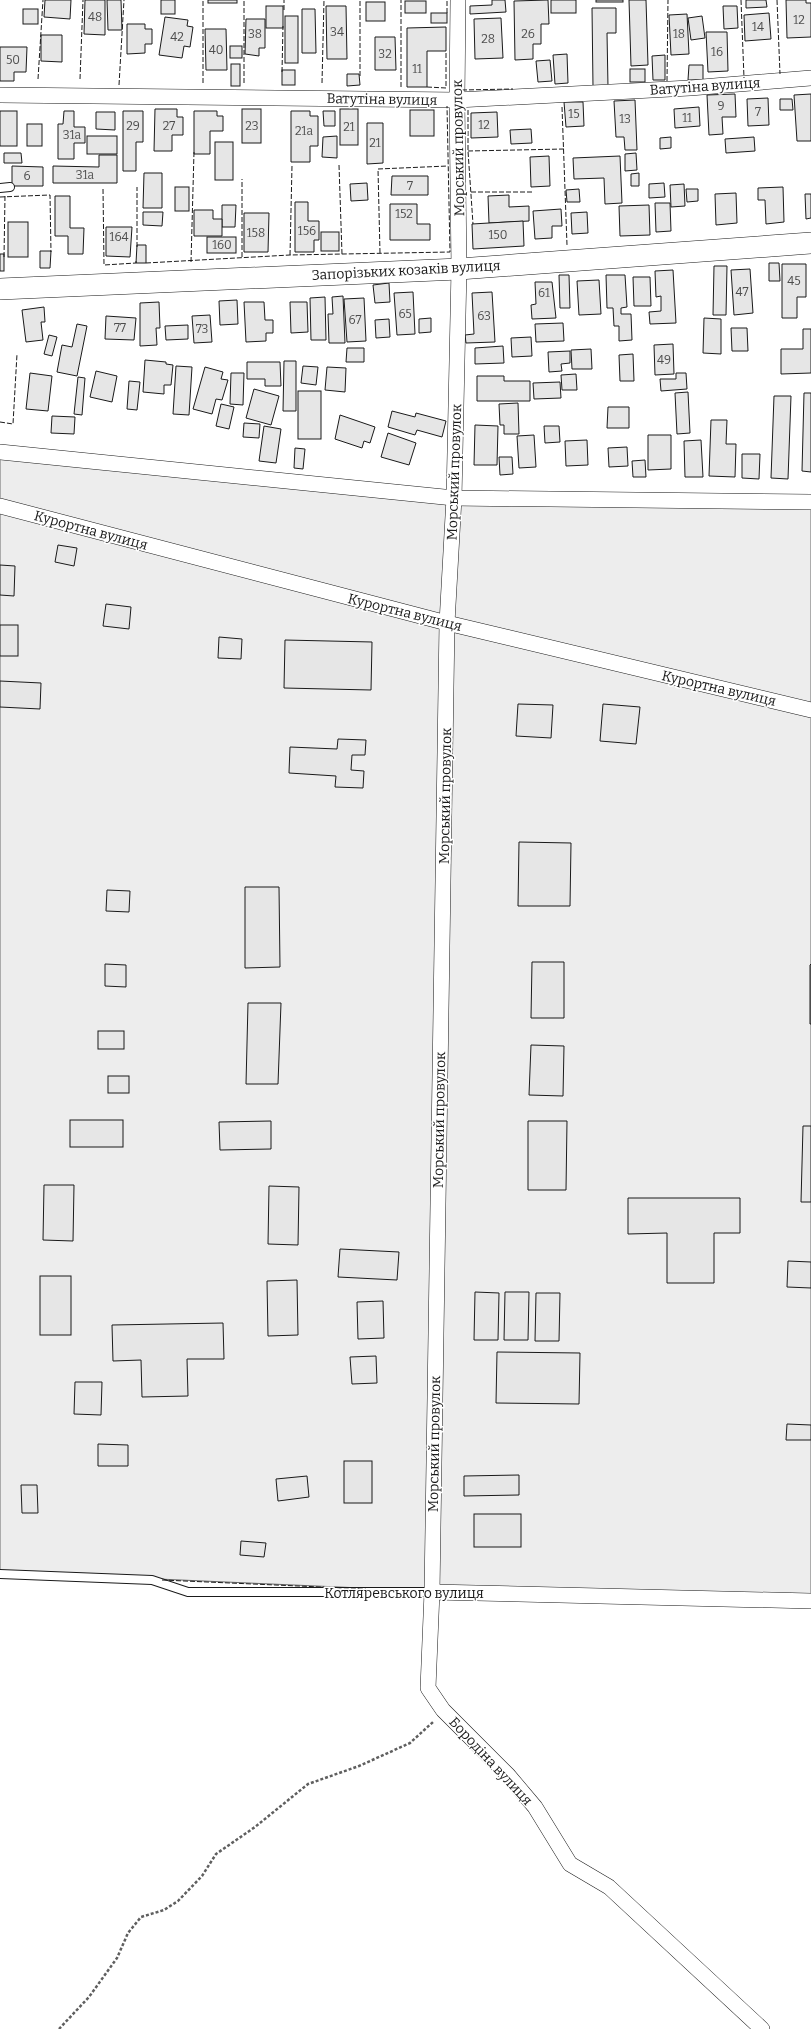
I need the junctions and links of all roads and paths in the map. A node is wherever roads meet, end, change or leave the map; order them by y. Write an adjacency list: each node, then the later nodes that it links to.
1 (458, 0): 4 (street, Морський провулок)
2 (811, 78): 4 (street, Ватутіна вулиця)
3 (0, 95): 4 (street, Ватутіна вулиця)
4 (457, 100): 8 (street, Морський провулок)
5 (0, 188): 6 (lane)
6 (10, 188)
7 (811, 243): 8 (main road, Запорізьких козаків вулиця)
8 (459, 268): 9 (main road, Запорізьких козаків вулиця); 11 (street, Морський провулок)
9 (0, 289)
10 (0, 452): 11 (street)
11 (454, 498): 12 (street); 14 (street, Морський провулок)
12 (811, 502)
13 (0, 506): 14 (street, Курортна вулиця)
14 (447, 623): 15 (street, Курортна вулиця); 17 (street, Морський провулок)
15 (811, 710)
16 (0, 1574): 17 (lane, Котляревського вулиця)
17 (432, 1592): 18 (street, Котляревського вулиця); 19 (street, Бородіна вулиця)
18 (811, 1601)
19 (443, 1710): 20 (path); 21 (street, Бородіна вулиця)
20 (59, 2029)
21 (762, 2029)

